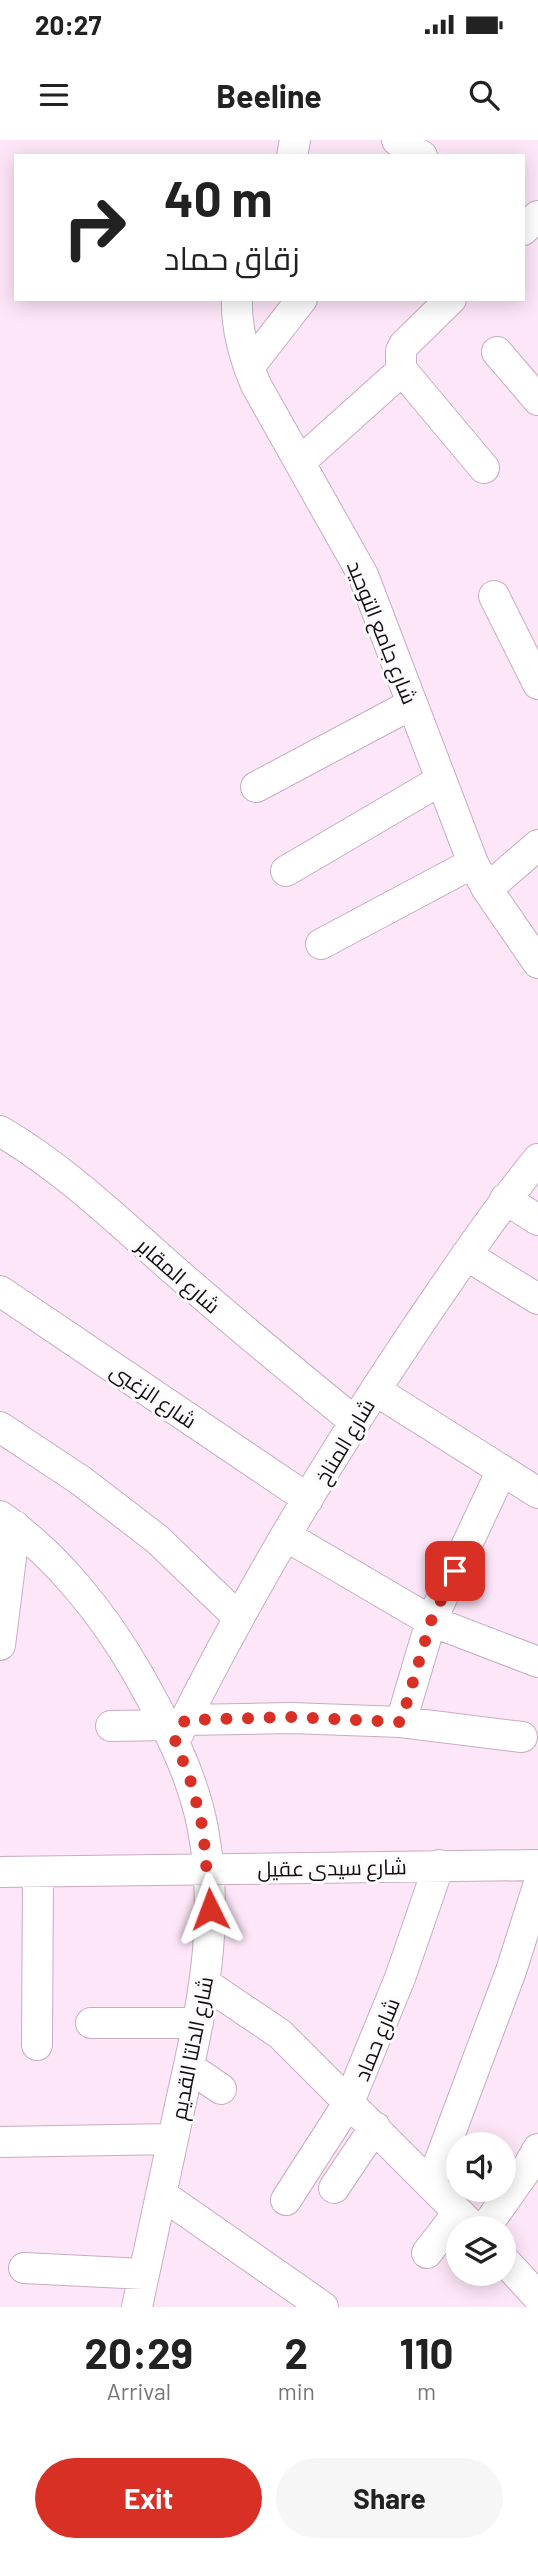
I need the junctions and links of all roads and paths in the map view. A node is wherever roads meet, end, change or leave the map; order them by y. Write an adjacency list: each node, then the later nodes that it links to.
1 (397, 140): 2 (street)
2 (419, 154)
3 (538, 216): 4 (street)
4 (525, 228)
5 (237, 301): 9 (street, شارع جامع التوحيد)
6 (300, 301): 9 (street)
7 (449, 301): 10 (street)
8 (496, 352): 11 (street)
9 (249, 367): 12 (street, شارع جامع التوحيد)
10 (401, 369): 12 (street); 13 (street)
11 (538, 400)
12 (301, 461): 16 (street, شارع جامع التوحيد)
13 (484, 468)
14 (494, 596): 15 (street)
15 (538, 684)
16 (412, 704): 17 (street, شارع جامع التوحيد); 18 (street)
17 (441, 780): 20 (street, شارع جامع التوحيد); 21 (street)
18 (256, 787)
19 (538, 845): 22 (street)
20 (473, 863): 22 (street, شارع جامع التوحيد); 23 (street)
21 (286, 871)
22 (486, 889): 24 (street, شارع جامع التوحيد)
23 (321, 944)
24 (538, 963)
25 (0, 1131): 33 (street, شارع المقابر)
26 (538, 1159): 27 (street, شارع المناخ)
27 (505, 1199): 28 (street); 29 (street, شارع المناخ)
28 (538, 1220)
29 (466, 1255): 31 (street); 32 (street, شارع المناخ)
30 (0, 1291): 37 (street, شارع الزغبى)
31 (538, 1299)
32 (375, 1390): 33 (street, شارع المناخ); 35 (street)
33 (355, 1422): 37 (street, شارع المناخ)
34 (0, 1427): 40 (street)
35 (502, 1470): 36 (street); 41 (street)
36 (538, 1493)
37 (308, 1499): 39 (street, شارع المناخ)
38 (8, 1521): 42 (street); 46 (street, شارع الدلتا القديم)
39 (286, 1536): 40 (street, شارع المناخ); 41 (street)
40 (238, 1617): 46 (street, شارع المناخ)
41 (431, 1621): 43 (street); 44 (street)
42 (0, 1645)
43 (538, 1662)
44 (401, 1722): 46 (street); 47 (street)
45 (111, 1726): 46 (street)
46 (176, 1728): 50 (street, شارع الدلتا القديم)
47 (522, 1737)
48 (439, 1865): 49 (street, شارع سيدى عقيل); 50 (street, شارع سيدى عقيل); 60 (street, شارع حماد)
49 (538, 1865)
50 (208, 1870): 52 (street, شارع سيدى عقيل); 54 (street, شارع الدلتا القديم)
51 (0, 1872): 52 (street, شارع سيدى عقيل)
52 (38, 1873): 57 (street)
53 (538, 1886): 65 (street)
54 (206, 1984): 56 (street, شارع الدلتا القديم); 60 (street)
55 (91, 2023): 56 (street)
56 (198, 2023): 58 (street, شارع الدلتا القديم)
57 (37, 2045)
58 (189, 2067): 59 (street); 62 (street, شارع الدلتا القديم)
59 (221, 2088)
60 (349, 2102): 61 (street); 68 (street, شارع حماد)
61 (375, 2127): 65 (street); 66 (street)
62 (173, 2139): 63 (street); 67 (street, شارع الدلتا القديم)
63 (0, 2142)
64 (538, 2149): 70 (street)
65 (431, 2184): 69 (street)
66 (334, 2188)
67 (161, 2194): 75 (street, شارع الدلتا القديم); 78 (street)
68 (286, 2200)
69 (462, 2216)
70 (493, 2216)
71 (446, 2237): 72 (street)
72 (427, 2253)
73 (24, 2268): 75 (street)
74 (516, 2273): 76 (street)
75 (144, 2274): 77 (street, شارع الدلتا القديم)
76 (538, 2298): 79 (street)
77 (136, 2307)
78 (323, 2307)
79 (529, 2307)

